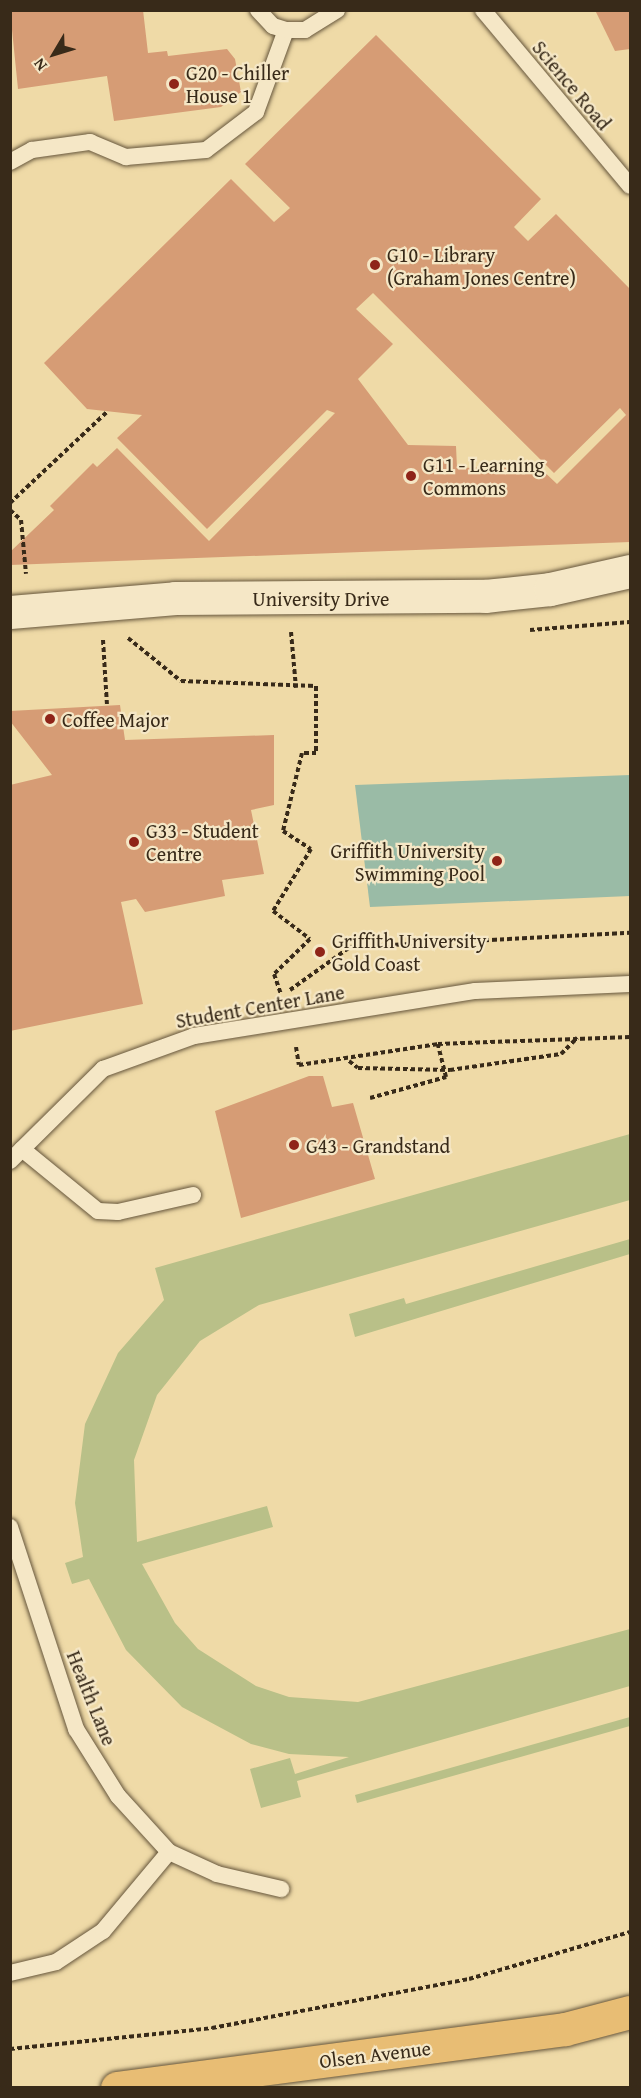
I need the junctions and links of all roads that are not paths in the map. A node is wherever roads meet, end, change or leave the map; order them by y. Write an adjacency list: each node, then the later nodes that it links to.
1 (258, 10): 4 (lane)
2 (337, 10): 4 (lane)
3 (483, 10): 6 (lane, Science Road)
4 (286, 30): 5 (lane)
5 (10, 162)
6 (630, 186)
7 (630, 571): 8 (street, University Drive)
8 (10, 612)
9 (630, 984): 10 (lane, Student Center Lane)
10 (16, 1155): 11 (lane)
11 (193, 1195)
12 (10, 1527): 13 (lane, Health Lane)
13 (169, 1852): 14 (lane, Health Lane); 15 (lane)
14 (282, 1889)
15 (10, 1973)
16 (630, 2012): 17 (main road, Olsen Avenue)
17 (117, 2088)

